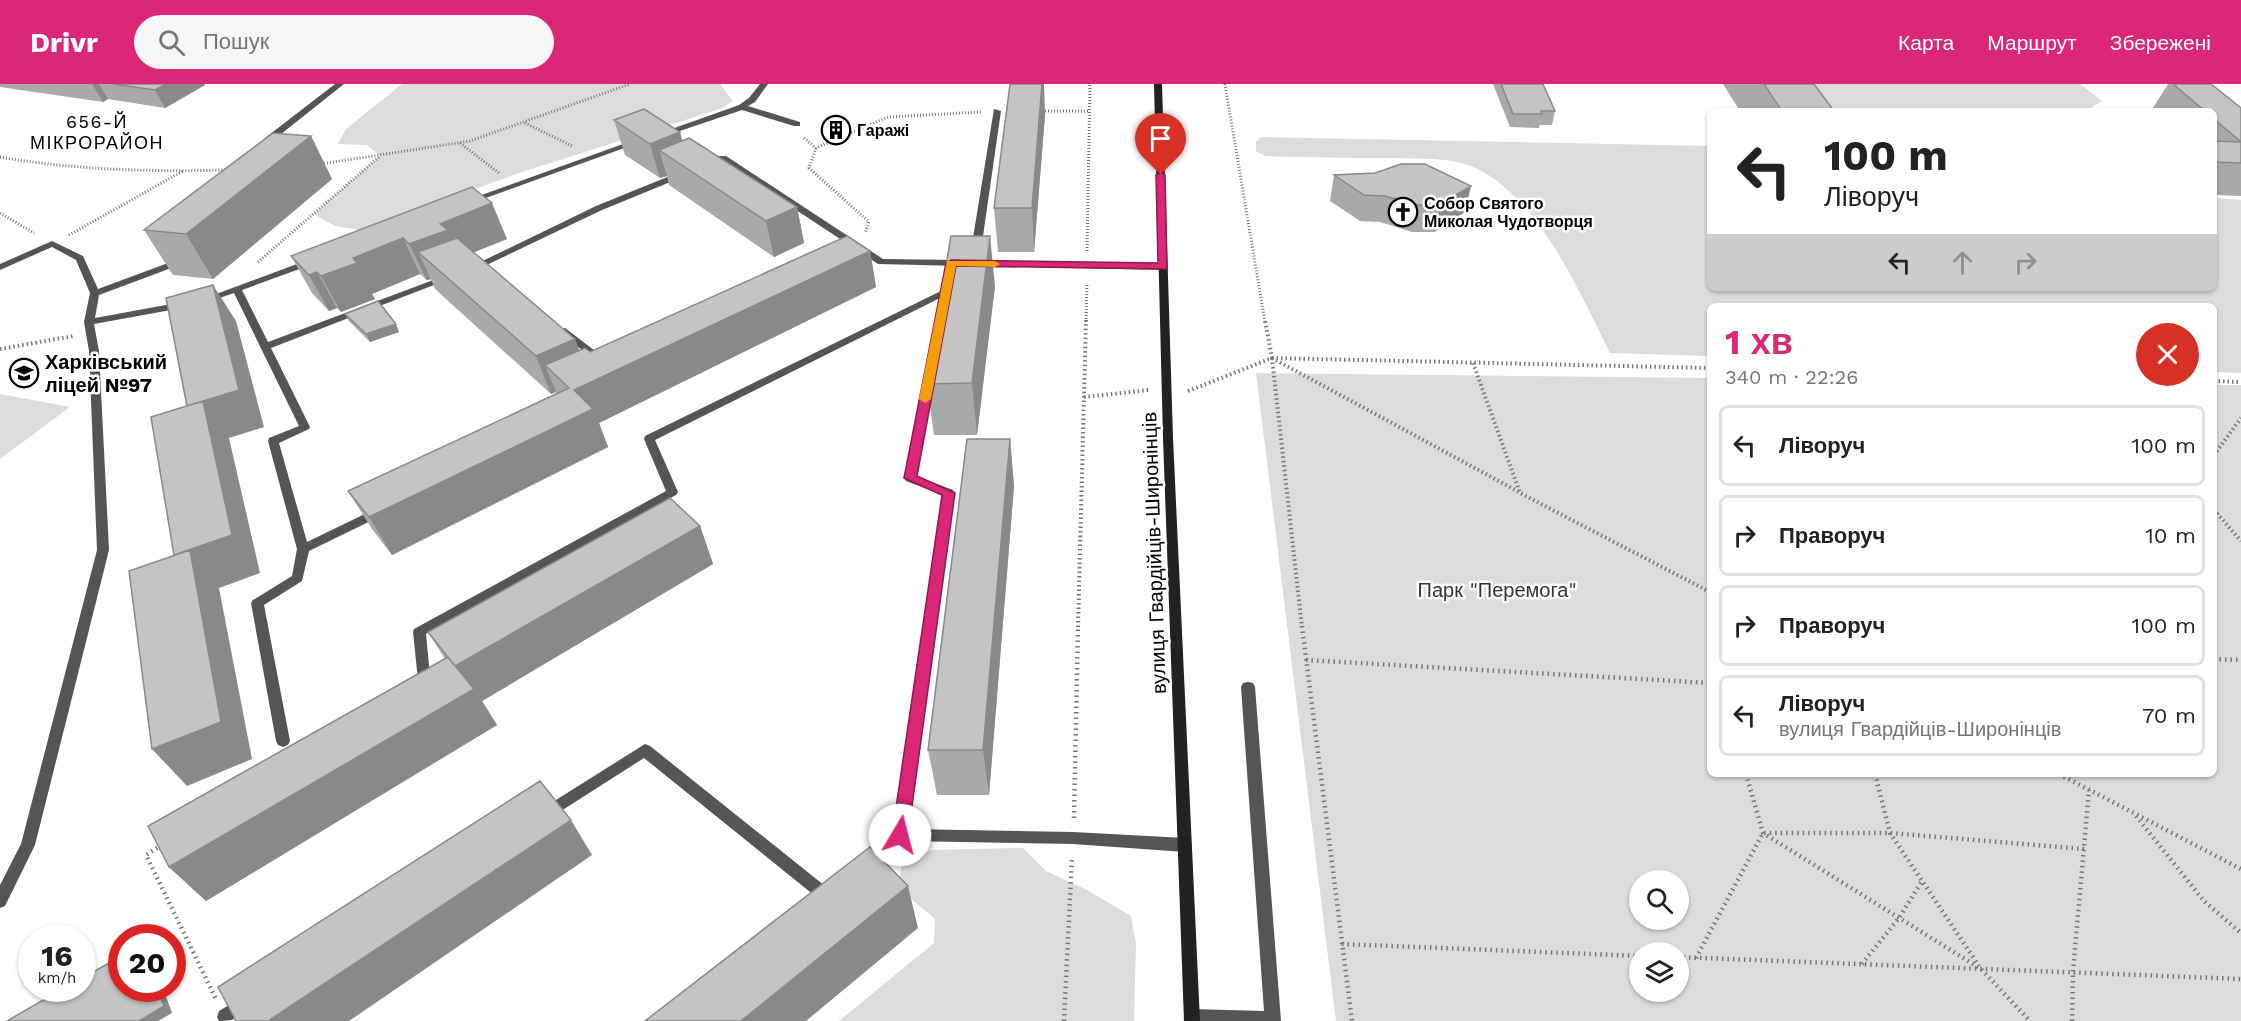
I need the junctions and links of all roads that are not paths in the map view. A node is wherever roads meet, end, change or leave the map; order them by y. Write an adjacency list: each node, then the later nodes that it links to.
1 (340, 84): 7 (lane)
2 (764, 84): 4 (lane)
3 (1158, 84): 14 (main road, вулиця Гвардійців-Широнінців)
4 (742, 106): 6 (lane); 8 (lane)
5 (997, 111): 11 (lane)
6 (797, 124)
7 (268, 140)
8 (458, 205)
9 (189, 251): 18 (lane)
10 (325, 256): 17 (lane)
11 (974, 263): 14 (lane); 16 (lane)
12 (482, 265): 15 (lane); 16 (lane); 21 (lane)
13 (0, 267): 18 (lane)
14 (1163, 267): 31 (main road, вулиця Гвардійців-Широнінців)
15 (491, 272)
16 (947, 283): 27 (lane)
17 (237, 290): 20 (lane); 21 (lane)
18 (95, 292): 20 (lane)
19 (553, 322): 23 (lane)
20 (90, 328): 34 (lane)
21 (266, 347): 25 (lane)
22 (932, 362): 30 (lane)
23 (615, 372)
24 (387, 508): 25 (lane)
25 (303, 549): 28 (lane)
26 (1248, 687): 38 (lane)
27 (414, 701)
28 (283, 741)
29 (535, 820): 33 (lane)
30 (900, 835): 31 (lane); 32 (lane)
31 (1185, 845): 37 (main road, вулиця Гвардійців-Широнінців)
32 (854, 873)
33 (826, 895)
34 (0, 900)
35 (255, 998): 36 (lane)
36 (225, 1017)
37 (1192, 1019): 38 (lane)
38 (1273, 1020)

